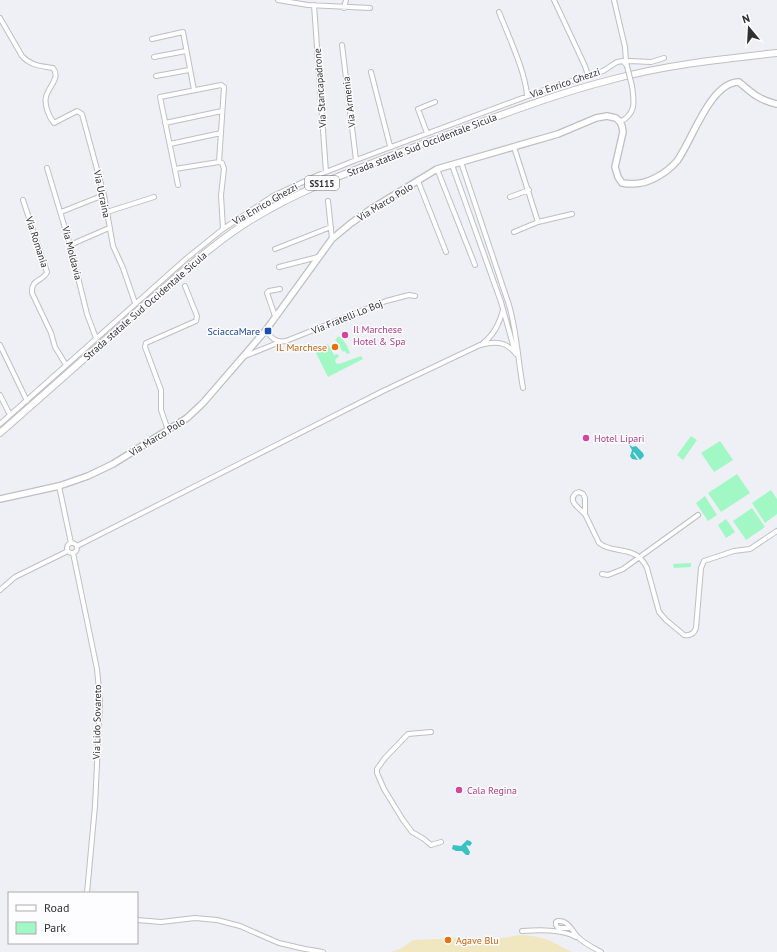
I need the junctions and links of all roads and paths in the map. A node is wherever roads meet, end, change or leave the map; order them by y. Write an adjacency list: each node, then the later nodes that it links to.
1 (278, 0): 5 (street)
2 (346, 0): 6 (street)
3 (554, 0): 20 (street)
4 (614, 0): 16 (street)
5 (314, 5): 6 (street); 40 (street, Via Stancapadrone)
6 (344, 8): 7 (street)
7 (370, 8)
8 (499, 12): 22 (street)
9 (0, 18): 44 (street, Via Ucraina)
10 (152, 39): 12 (street)
11 (342, 45): 33 (street, Via Armenia)
12 (186, 51): 14 (street); 17 (street)
13 (777, 53): 90 (main road, Strada statale Sud Occidentale Sicula / SS115)
14 (154, 57)
15 (664, 58): 16 (street, Via Enrico Ghezzi)
16 (626, 64): 20 (street, Via Enrico Ghezzi); 26 (street, bridge)
17 (189, 70): 19 (street); 21 (street)
18 (371, 72): 31 (street)
19 (156, 76)
20 (588, 76): 22 (street, Via Enrico Ghezzi)
21 (194, 90): 25 (street); 27 (street)
22 (527, 96): 28 (street, Via Enrico Ghezzi)
23 (435, 102): 28 (street)
24 (777, 104): 26 (street)
25 (222, 111): 27 (street); 29 (street)
26 (620, 122): 32 (street, Via Marco Polo)
27 (165, 123): 30 (street)
28 (427, 132): 31 (street, Via Enrico Ghezzi)
29 (221, 133): 30 (street); 34 (street)
30 (170, 144): 38 (street)
31 (390, 146): 33 (street, Via Enrico Ghezzi)
32 (514, 147): 35 (street, Via Marco Polo); 43 (street)
33 (356, 160): 40 (street, Via Enrico Ghezzi)
34 (219, 162): 38 (street); 55 (street)
35 (461, 162): 36 (street, Via Marco Polo); 73 (street)
36 (452, 165): 39 (street, Via Marco Polo); 68 (street)
37 (47, 168): 49 (street, Via Moldavia)
38 (175, 169): 42 (street)
39 (437, 169): 41 (street, Via Marco Polo); 62 (street)
40 (326, 172): 55 (street, Via Enrico Ghezzi)
41 (418, 181): 57 (street, Via Marco Polo); 60 (street, Via Marco Polo)
42 (178, 185)
43 (528, 190): 46 (street); 52 (street)
44 (104, 195): 49 (street); 50 (street, Via Ucraina)
45 (154, 197): 50 (street)
46 (510, 197)
47 (23, 200): 83 (street, Via Romania)
48 (328, 201): 53 (street)
49 (61, 212): 58 (street, Via Moldavia)
50 (107, 212): 54 (street, Via Ucraina)
51 (572, 214): 52 (street)
52 (538, 222): 56 (street)
53 (331, 227): 57 (street); 59 (street)
54 (109, 228): 58 (street); 67 (street, Via Ucraina)
55 (224, 229): 67 (street, Via Enrico Ghezzi)
56 (514, 232)
57 (332, 239): 61 (street, Via Marco Polo)
58 (70, 244): 74 (street, Via Moldavia)
59 (274, 249)
60 (446, 252)
61 (318, 257): 63 (street); 69 (street, Via Marco Polo)
62 (475, 265)
63 (280, 267)
64 (185, 286): 89 (street)
65 (280, 288): 69 (street)
66 (415, 296): 76 (street, Via Fratelli Lo Boj)
67 (135, 303): 74 (street, Via Enrico Ghezzi)
68 (503, 310): 70 (street); 71 (street)
69 (275, 316): 72 (street, Via Marco Polo)
70 (508, 326): 71 (street); 73 (street); 75 (street)
71 (497, 328): 79 (street)
72 (266, 330): 76 (street); 81 (street, Via Marco Polo)
73 (515, 331): 75 (street); 82 (street)
74 (96, 338): 83 (street, Via Enrico Ghezzi)
75 (511, 339): 77 (street); 80 (street)
76 (280, 342): 81 (street, Via Fratelli Lo Boj)
77 (503, 343): 79 (street); 80 (street)
78 (0, 345): 86 (street)
79 (480, 345): 97 (street)
80 (516, 354): 82 (street)
81 (245, 356): 89 (street, Via Marco Polo)
82 (518, 363): 84 (street)
83 (66, 365): 86 (street, Via Enrico Ghezzi)
84 (523, 388)
85 (0, 394): 87 (street)
86 (27, 401): 87 (street, Via Enrico Ghezzi)
87 (10, 415): 88 (street, Via Enrico Ghezzi)
88 (0, 424)
89 (168, 430): 91 (street, Via Marco Polo)
90 (0, 433)
91 (59, 486): 92 (street, Via Marco Polo); 96 (street)
92 (0, 499)
93 (586, 514): 93 (street); 100 (street)
94 (698, 515): 100 (street)
95 (777, 531): 100 (street)
96 (72, 543): 97 (street); 98 (street)
97 (76, 546): 99 (street)
98 (68, 551): 99 (street); 102 (street)
99 (72, 553): 105 (street, Via Lido Sovareto)
100 (640, 557): 101 (street)
101 (602, 574)
102 (0, 590)
103 (431, 732): 104 (street)
104 (441, 842)
105 (87, 892)
106 (138, 920): 110 (street)
107 (571, 928): 109 (street)
108 (522, 931): 109 (street)
109 (578, 938): 111 (street)
110 (323, 952)
111 (601, 952)

